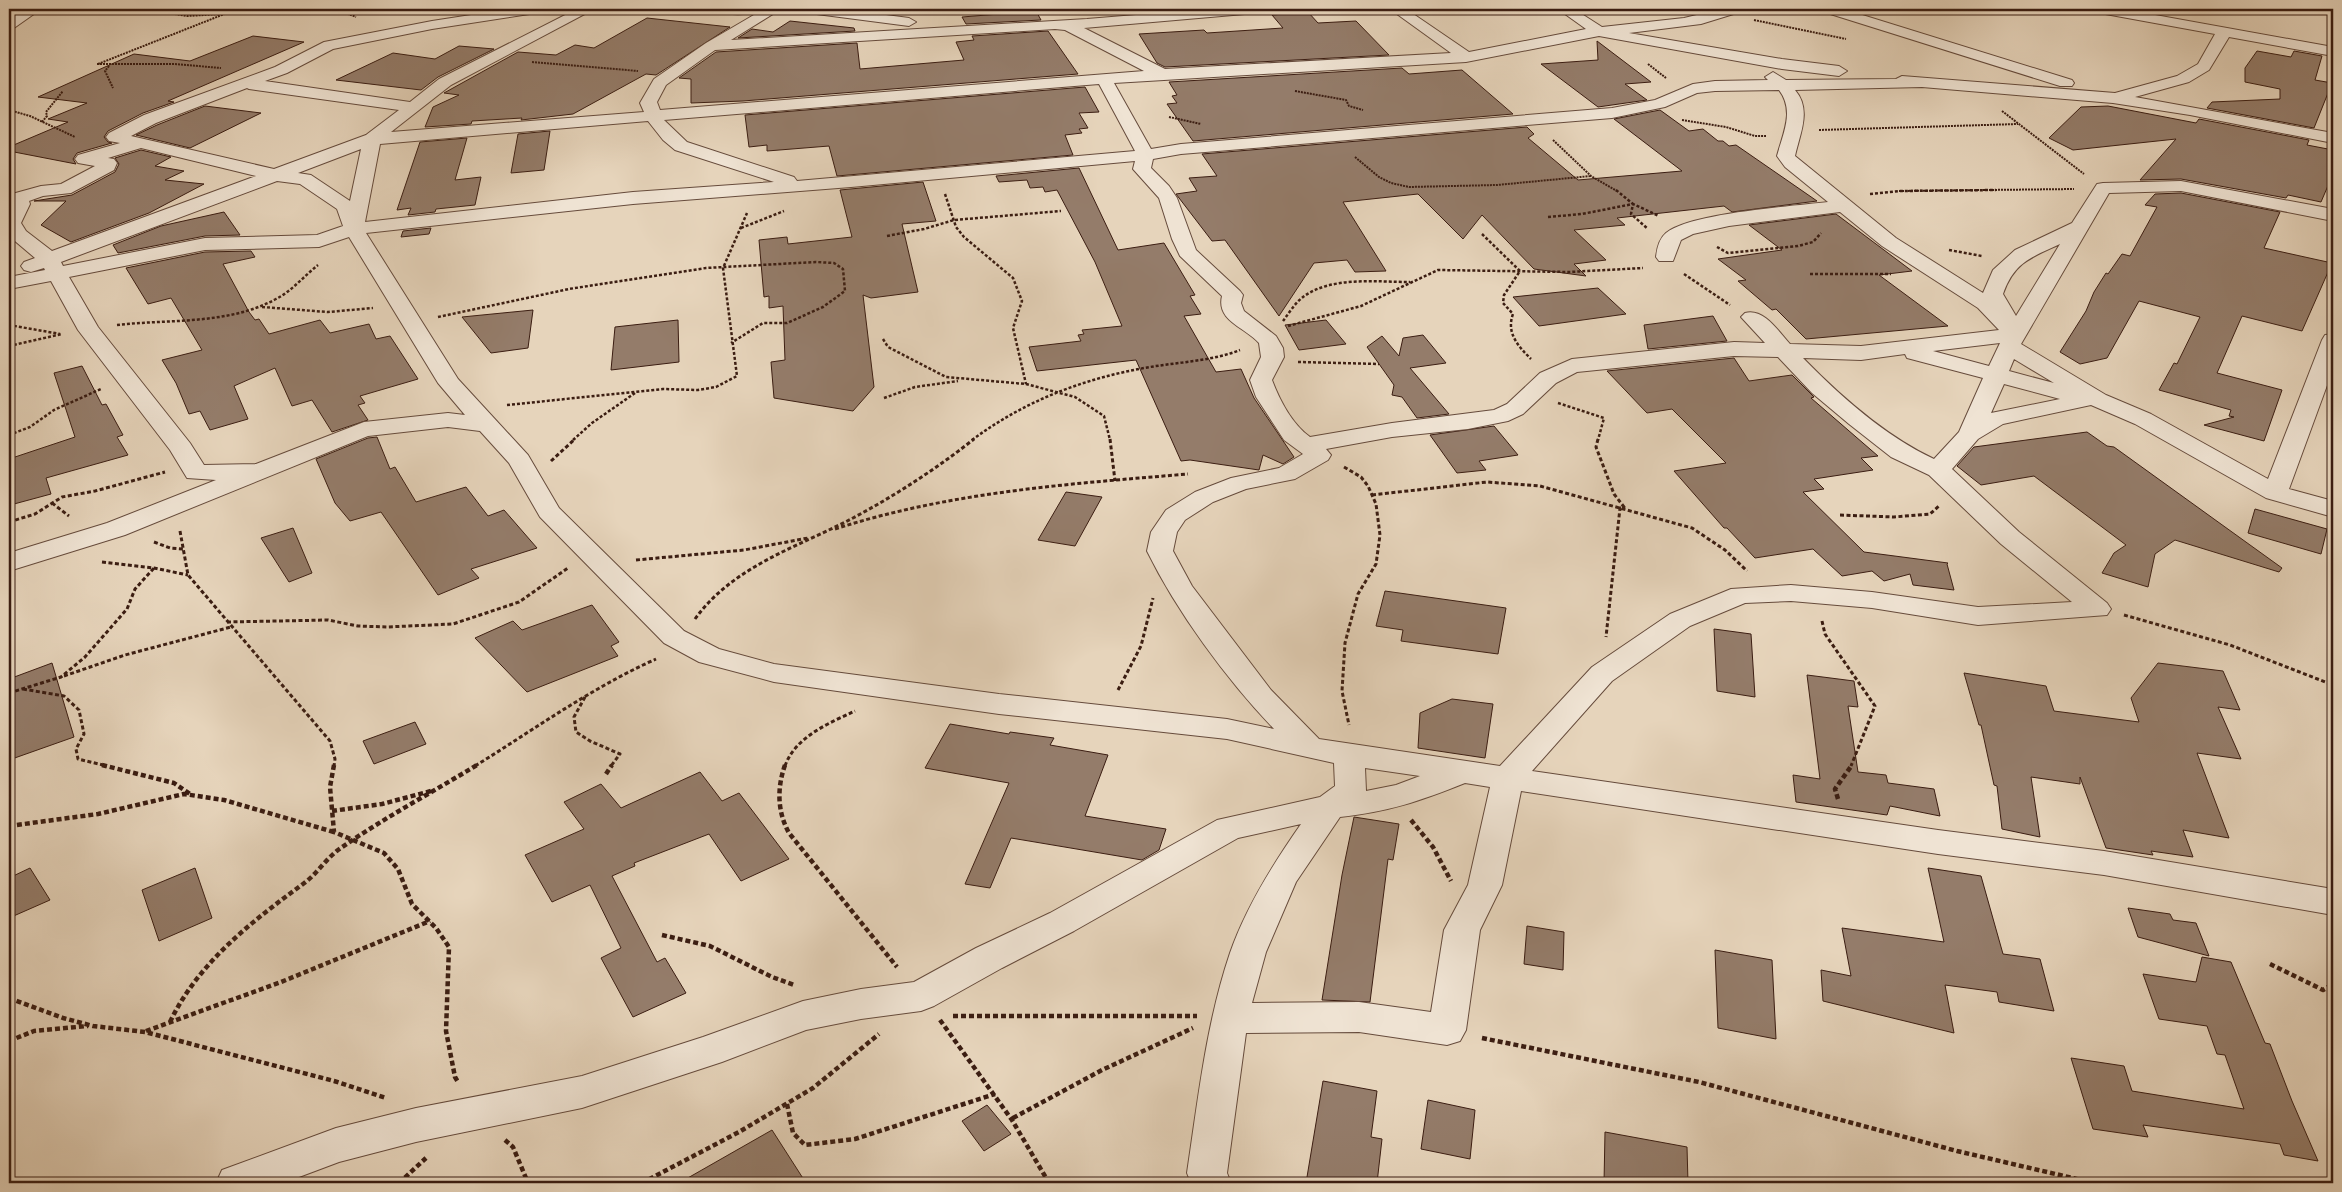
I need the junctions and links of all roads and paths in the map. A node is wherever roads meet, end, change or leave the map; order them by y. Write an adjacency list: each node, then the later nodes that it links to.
1 (34, 9): 20 (street)
2 (237, 9): 17 (path)
3 (272, 9): 17 (path)
4 (536, 9): 34 (street)
5 (587, 9): 41 (street)
6 (729, 9): 7 (street)
7 (747, 9)
8 (774, 9): 27 (street)
9 (809, 9): 23 (street)
10 (1256, 9): 19 (street)
11 (1397, 9): 29 (street)
12 (1565, 9): 24 (street)
13 (1829, 9): 40 (street)
14 (2100, 9): 18 (street)
15 (2118, 9): 18 (street)
16 (157, 11): 17 (path)
17 (226, 13): 30 (path)
18 (2135, 14): 25 (street)
19 (1085, 23): 21 (street); 23 (street)
20 (9, 25)
21 (1067, 25): 23 (street); 31 (street)
22 (1725, 25): 24 (street); 24 (street); 26 (path); 33 (street); 35 (street)
23 (968, 32): 27 (street)
24 (1600, 32): 29 (street)
25 (2224, 32): 28 (street); 40 (street)
26 (1846, 39)
27 (711, 46): 44 (street)
28 (2333, 50)
29 (1466, 57): 31 (street)
30 (110, 66): 34 (path); 37 (path)
31 (1162, 74): 32 (street)
32 (1104, 79): 44 (street); 53 (street)
33 (1920, 83): 35 (street); 36 (street)
34 (244, 85): 41 (street); 48 (street)
35 (1784, 86): 45 (street); 61 (street)
36 (1970, 87): 40 (street); 59 (path)
37 (114, 88)
38 (63, 91): 46 (path)
39 (1294, 91): 43 (path)
40 (2113, 98): 49 (street)
41 (413, 107): 50 (street)
42 (9, 110): 46 (path)
43 (1365, 110)
44 (652, 116): 50 (street); 58 (street)
45 (1531, 119): 47 (street); 57 (path)
46 (42, 122): 48 (path)
47 (1357, 135): 53 (street); 57 (path)
48 (115, 137): 51 (street)
49 (2333, 138)
50 (372, 139): 52 (street); 71 (street)
51 (140, 143): 54 (street); 69 (street)
52 (342, 150): 54 (street); 56 (street)
53 (1145, 155): 55 (street); 89 (street)
54 (224, 163): 56 (street)
55 (939, 174): 58 (street); 68 (path)
56 (275, 175): 71 (street); 76 (street)
57 (1591, 176): 62 (path)
58 (824, 183): 60 (street)
59 (2103, 188): 61 (path); 65 (street); 70 (street)
60 (757, 189): 71 (street); 77 (path)
61 (1842, 203): 64 (street); 74 (street)
62 (1633, 204): 66 (path); 67 (path); 75 (path)
63 (1062, 211): 68 (path)
64 (1778, 214): 74 (street); 75 (street)
65 (2333, 215)
66 (1660, 216)
67 (1548, 217)
68 (954, 220): 73 (path); 102 (path)
69 (10, 223): 76 (street)
70 (2080, 227): 91 (street); 91 (street)
71 (354, 229): 76 (street); 84 (path); 85 (street)
72 (1482, 234): 78 (path)
73 (887, 236)
74 (1889, 242): 91 (street)
75 (1666, 257): 78 (path); 86 (path)
76 (53, 266): 79 (street); 83 (street); 88 (street)
77 (723, 268): 85 (path); 93 (path); 93 (path)
78 (1520, 271): 82 (path); 103 (path)
79 (9, 274)
80 (1810, 274): 81 (path)
81 (1893, 274)
82 (1414, 282): 89 (path); 89 (path)
83 (9, 283)
84 (259, 307): 85 (path); 88 (path)
85 (408, 316): 108 (street)
86 (1752, 317): 95 (street)
87 (9, 325): 94 (path)
88 (88, 330): 100 (street)
89 (1265, 336): 97 (street); 105 (path)
90 (883, 339): 101 (path)
91 (2013, 340): 96 (street); 99 (street); 107 (street)
92 (2333, 340): 119 (street)
93 (732, 343): 104 (path)
94 (9, 346)
95 (1784, 349): 96 (street); 103 (street); 113 (street)
96 (1895, 349): 99 (street)
97 (1273, 360): 98 (path); 111 (street)
98 (1378, 364)
99 (1996, 373): 107 (street); 109 (street)
100 (128, 378): 110 (path); 112 (street)
101 (963, 380): 102 (path); 106 (path)
102 (1026, 384): 105 (path)
103 (1541, 385): 111 (street); 122 (path)
104 (636, 392): 108 (path); 116 (path)
105 (1054, 394): 117 (path); 126 (path)
106 (884, 398)
107 (2098, 400): 109 (street); 119 (street)
108 (482, 417): 114 (street); 116 (street)
109 (1970, 434): 113 (street)
110 (9, 435)
111 (1312, 450): 120 (path); 127 (street)
112 (190, 464): 114 (street); 125 (path)
113 (1938, 470): 118 (street)
114 (261, 471): 121 (street)
115 (1189, 474): 117 (path)
116 (530, 480): 128 (street)
117 (1114, 481): 126 (path)
118 (1958, 490): 124 (path); 135 (street)
119 (2275, 493): 123 (street)
120 (1372, 495): 122 (path); 149 (path)
121 (175, 505): 130 (street); 132 (path)
122 (1620, 508): 133 (path); 139 (path)
123 (2333, 509)
124 (1840, 515)
125 (9, 522)
126 (816, 536): 128 (path); 138 (path)
127 (1160, 551): 146 (path); 147 (street)
128 (599, 560): 136 (path); 138 (street)
129 (100, 562): 131 (path)
130 (9, 563)
131 (154, 568): 132 (path); 140 (path)
132 (188, 575): 136 (path)
133 (1770, 594): 134 (street); 139 (street)
134 (1824, 596): 135 (street); 159 (path)
135 (2096, 609): 141 (path)
136 (227, 622): 137 (path)
137 (232, 627): 140 (path); 157 (path)
138 (679, 640): 144 (path); 146 (street)
139 (1602, 674): 152 (street)
140 (62, 677): 142 (path)
141 (2333, 685)
142 (23, 689): 143 (path); 154 (path)
143 (9, 693)
144 (585, 696): 151 (path); 153 (path)
145 (862, 708): 170 (path)
146 (1102, 715): 147 (street)
147 (1309, 748): 148 (street)
148 (1349, 755): 149 (street); 156 (street)
149 (1384, 760): 150 (street)
150 (1463, 771): 152 (street); 155 (street)
151 (606, 774)
152 (1508, 778): 159 (street); 164 (street)
153 (436, 789): 157 (path); 161 (path)
154 (192, 796): 158 (path); 160 (path)
155 (1385, 799): 156 (street); 164 (path)
156 (1330, 806): 170 (street); 171 (street)
157 (332, 811): 160 (path)
158 (9, 826)
159 (1845, 828): 162 (street)
160 (334, 832): 161 (path)
161 (353, 842): 163 (path); 172 (path)
162 (2333, 902)
163 (430, 921): 172 (path); 180 (path)
164 (1462, 930): 174 (street)
165 (662, 935): 168 (path)
166 (2270, 964): 167 (path)
167 (2333, 984)
168 (796, 986)
169 (9, 998): 173 (path)
170 (928, 1004): 171 (path); 177 (path); 179 (path); 180 (street)
171 (1230, 1018): 174 (street); 181 (path); 186 (street)
172 (170, 1022): 175 (path)
173 (93, 1026): 175 (path); 176 (path)
174 (1447, 1030): 187 (path)
175 (145, 1032): 178 (path)
176 (9, 1041)
177 (995, 1094): 179 (path); 181 (path)
178 (396, 1101)
179 (787, 1104): 184 (path)
180 (489, 1111): 182 (street); 183 (path)
181 (1013, 1118): 185 (path)
182 (236, 1183)
183 (528, 1183)
184 (642, 1183)
185 (1049, 1183)
186 (1211, 1183)
187 (2094, 1183)

